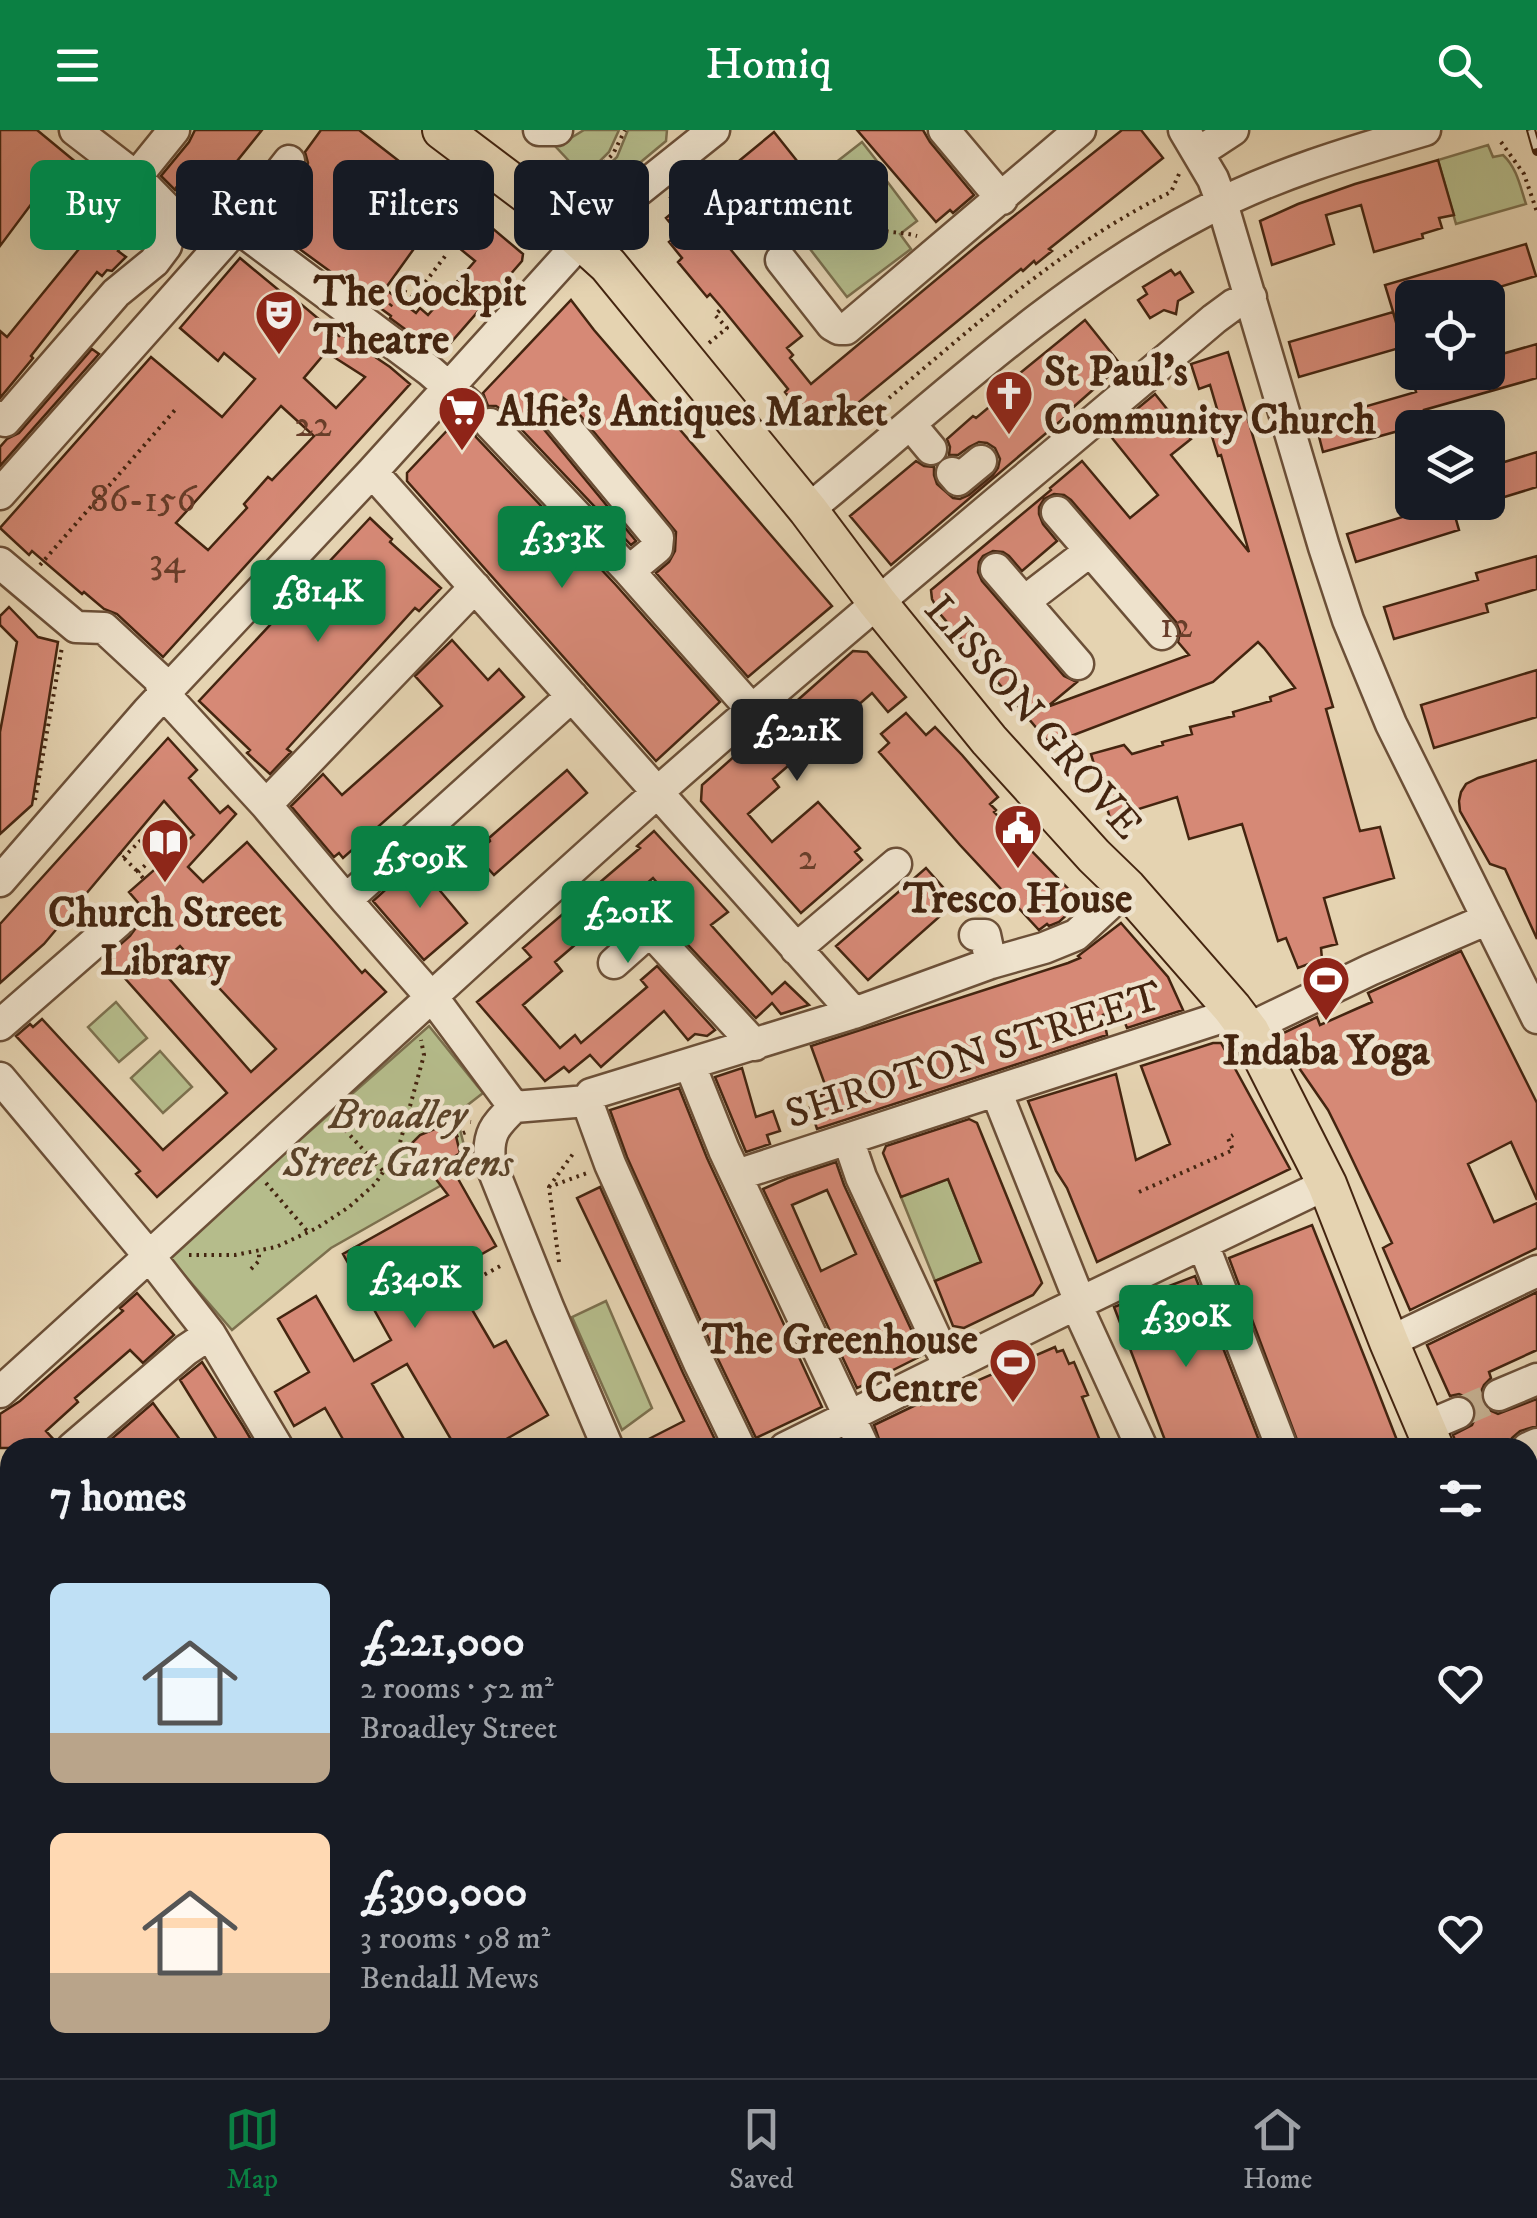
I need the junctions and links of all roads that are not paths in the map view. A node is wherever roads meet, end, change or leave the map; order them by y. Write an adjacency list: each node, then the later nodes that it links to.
1 (75, 130): 12 (street)
2 (174, 130): 13 (street)
3 (442, 130): 15 (main road, LISSON GROVE)
4 (539, 130): 5 (street)
5 (557, 130)
6 (944, 130): 17 (street)
7 (1080, 130): 17 (street)
8 (1233, 130): 11 (street)
9 (704, 133): 14 (street)
10 (1413, 134): 18 (street)
11 (1184, 148): 18 (street)
12 (114, 160)
13 (150, 160)
14 (649, 180)
15 (514, 184)
16 (156, 198): 27 (street)
17 (1002, 199): 23 (street)
18 (1222, 203): 24 (street); 28 (street)
19 (217, 250): 34 (street)
20 (267, 250): 25 (street)
21 (576, 250): 25 (street)
22 (593, 250): 35 (main road, LISSON GROVE)
23 (782, 259)
24 (1251, 297): 33 (street); 54 (street)
25 (470, 406): 31 (street); 38 (street)
26 (556, 415): 38 (street)
27 (3, 419)
28 (911, 425): 29 (street); 35 (street)
29 (931, 449)
30 (981, 461): 32 (street)
31 (372, 472): 40 (street); 45 (street)
32 (952, 473)
33 (1028, 478): 36 (street); 37 (street)
34 (0, 494)
35 (808, 510): 42 (main road, LISSON GROVE)
36 (1090, 551): 41 (street); 43 (street)
37 (980, 552): 41 (street); 42 (street)
38 (629, 571): 47 (street)
39 (9, 577): 45 (street)
40 (475, 587): 46 (street); 49 (street)
41 (1025, 601): 44 (street)
42 (877, 602): 47 (street); 52 (main road, LISSON GROVE)
43 (1162, 634)
44 (1078, 664)
45 (164, 694): 49 (street); 51 (street)
46 (572, 696): 48 (street); 53 (street)
47 (752, 710): 48 (street)
48 (658, 793): 57 (street); 60 (street)
49 (266, 805): 53 (street)
50 (896, 864): 57 (street)
51 (0, 881)
52 (1126, 888): 59 (street); 63 (main road, LISSON GROVE)
53 (346, 900): 60 (street)
54 (1488, 919): 62 (street); 63 (street, SHROTON STREET)
55 (118, 922): 64 (street)
56 (976, 936): 59 (street)
57 (796, 949): 61 (street)
58 (614, 963): 65 (street)
59 (991, 963): 61 (street)
60 (418, 1008): 70 (street); 75 (street)
61 (854, 1013): 65 (street)
62 (1537, 1018)
63 (1243, 1022): 68 (street, SHROTON STREET); 73 (main road, LISSON GROVE)
64 (0, 1025)
65 (756, 1045): 66 (street)
66 (690, 1065): 69 (street); 72 (street)
67 (0, 1078): 75 (street)
68 (996, 1091): 71 (street, SHROTON STREET); 77 (street)
69 (587, 1102): 70 (street); 89 (street)
70 (505, 1117): 88 (street)
71 (848, 1139): 72 (street, SHROTON STREET); 80 (street)
72 (737, 1175): 84 (street)
73 (1327, 1184): 74 (street); 79 (main road, LISSON GROVE)
74 (1203, 1244): 77 (street); 93 (street)
75 (150, 1257): 78 (street); 82 (street)
76 (1537, 1271): 79 (street)
77 (1078, 1303): 80 (street); 92 (street)
78 (210, 1334): 86 (street); 87 (street)
79 (1389, 1342): 85 (main road, LISSON GROVE)
80 (949, 1367): 84 (street)
81 (1537, 1379): 83 (street)
82 (0, 1392)
83 (1499, 1395)
84 (848, 1416): 90 (street); 91 (street)
85 (1439, 1429)
86 (84, 1438)
87 (274, 1438)
88 (604, 1438)
89 (735, 1438)
90 (805, 1438)
91 (859, 1438)
92 (1138, 1438)
93 (1278, 1438)

